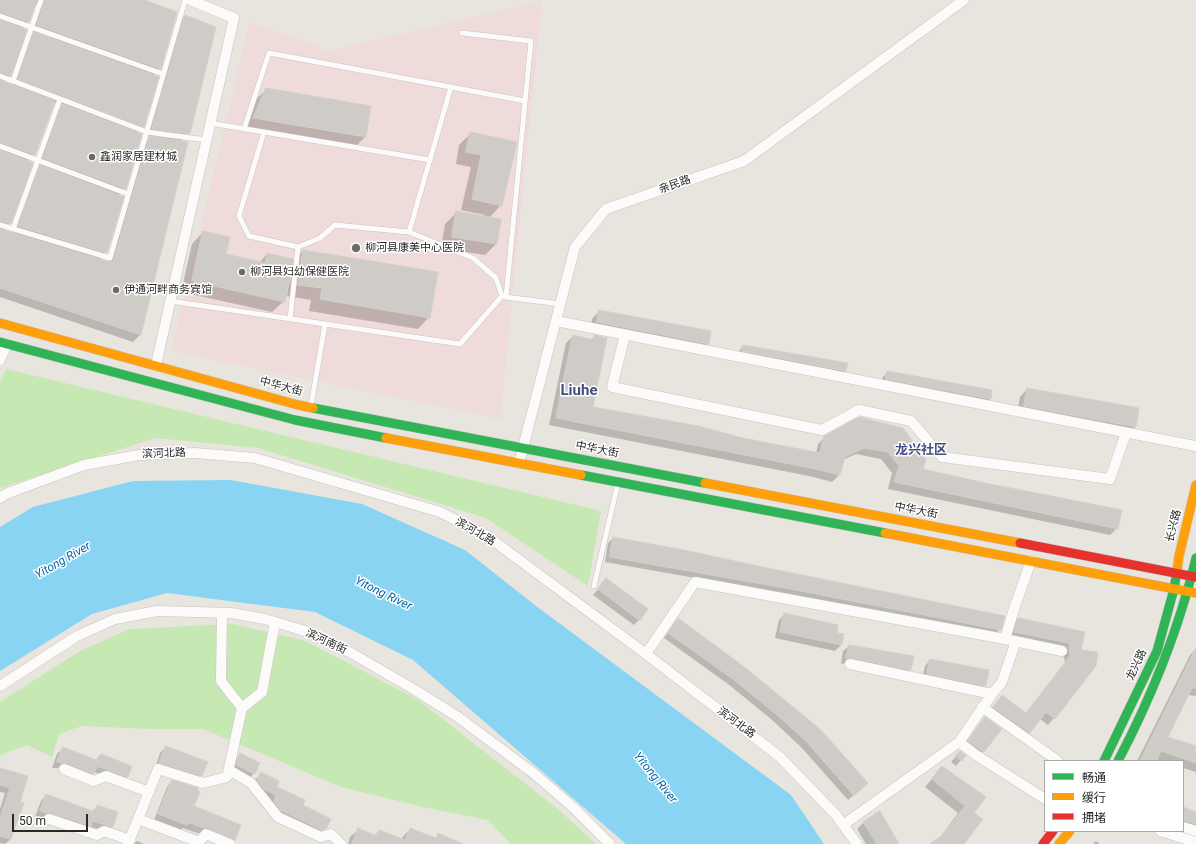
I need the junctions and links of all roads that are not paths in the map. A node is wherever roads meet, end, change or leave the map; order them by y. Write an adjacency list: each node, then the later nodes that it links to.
1 (41, 0): 6 (lane)
2 (185, 0): 8 (lane)
3 (190, 0): 14 (street)
4 (964, 0): 29 (street, 亲民路)
5 (0, 16): 6 (lane)
6 (32, 27): 8 (lane); 10 (lane)
7 (462, 33): 13 (lane)
8 (163, 74): 16 (lane)
9 (0, 76): 10 (lane)
10 (13, 81): 12 (lane)
11 (451, 88): 13 (lane); 15 (lane); 21 (lane)
12 (60, 99): 16 (lane); 20 (lane)
13 (526, 102): 27 (lane)
14 (210, 123): 15 (lane); 18 (street)
15 (244, 129): 17 (lane)
16 (147, 132): 18 (lane); 22 (lane)
17 (264, 132): 21 (lane); 26 (lane)
18 (206, 140): 28 (street)
19 (0, 146): 20 (lane)
20 (38, 160): 22 (lane); 24 (lane)
21 (430, 160): 25 (lane)
22 (128, 194): 24 (lane)
23 (0, 225): 24 (lane)
24 (13, 229)
25 (409, 232): 26 (lane); 27 (lane)
26 (298, 247): 30 (lane)
27 (504, 297): 29 (lane); 33 (lane)
28 (170, 301): 30 (lane); 37 (street)
29 (561, 304): 31 (street, 亲民路)
30 (290, 319): 33 (lane)
31 (556, 321): 34 (street); 41 (street, 亲民路)
32 (0, 322): 37 (main road, 中华大街)
33 (325, 324): 38 (lane)
34 (625, 335): 39 (street); 39 (street)
35 (3, 343): 36 (street); 42 (main road)
36 (0, 360)
37 (156, 366): 38 (main road, 中华大街)
38 (310, 407): 41 (main road, 中华大街)
39 (1126, 433): 40 (street)
40 (1196, 446)
41 (523, 448): 42 (street, 亲民路); 48 (main road, 中华大街)
42 (519, 463): 43 (main road)
43 (619, 482): 47 (main road); 50 (lane)
44 (1196, 485): 48 (main road, 长兴路)
45 (0, 498): 58 (street, 滨河北路)
46 (1196, 558): 49 (main road)
47 (1031, 561): 51 (main road); 55 (street)
48 (1176, 573): 49 (main road, 中华大街); 51 (main road, 龙兴路)
49 (1194, 577): 52 (main road, 龙兴路)
50 (594, 586)
51 (1174, 589): 52 (main road); 66 (main road, 龙兴路)
52 (1192, 592): 67 (main road, 龙兴路)
53 (222, 613): 54 (street, 滨河南街); 60 (street, 滨河南街); 63 (street)
54 (275, 622): 63 (street); 85 (street, 滨河南街)
55 (1005, 639): 56 (street); 58 (street)
56 (1016, 641): 57 (street); 61 (street)
57 (1062, 651)
58 (646, 654): 74 (street, 滨河北路)
59 (850, 664): 61 (street)
60 (0, 686)
61 (992, 694): 62 (street)
62 (982, 707): 64 (street); 65 (street)
63 (242, 708): 69 (street)
64 (959, 742): 71 (street); 74 (street)
65 (1057, 760)
66 (1104, 760)
67 (1119, 760)
68 (64, 769): 70 (street)
69 (229, 770): 70 (street); 84 (street)
70 (149, 792): 73 (street)
71 (1044, 798)
72 (49, 819): 80 (street)
73 (138, 819): 80 (street); 81 (street)
74 (843, 825): 86 (street, 滨河北路)
75 (1184, 827): 76 (street)
76 (1196, 831)
77 (1052, 832): 87 (main road)
78 (1069, 832): 88 (main road)
79 (1163, 832): 82 (street)
80 (129, 842)
81 (201, 842): 83 (street)
82 (1196, 842)
83 (230, 844)
84 (341, 844)
85 (610, 844)
86 (857, 844)
87 (1043, 844)
88 (1059, 844)

